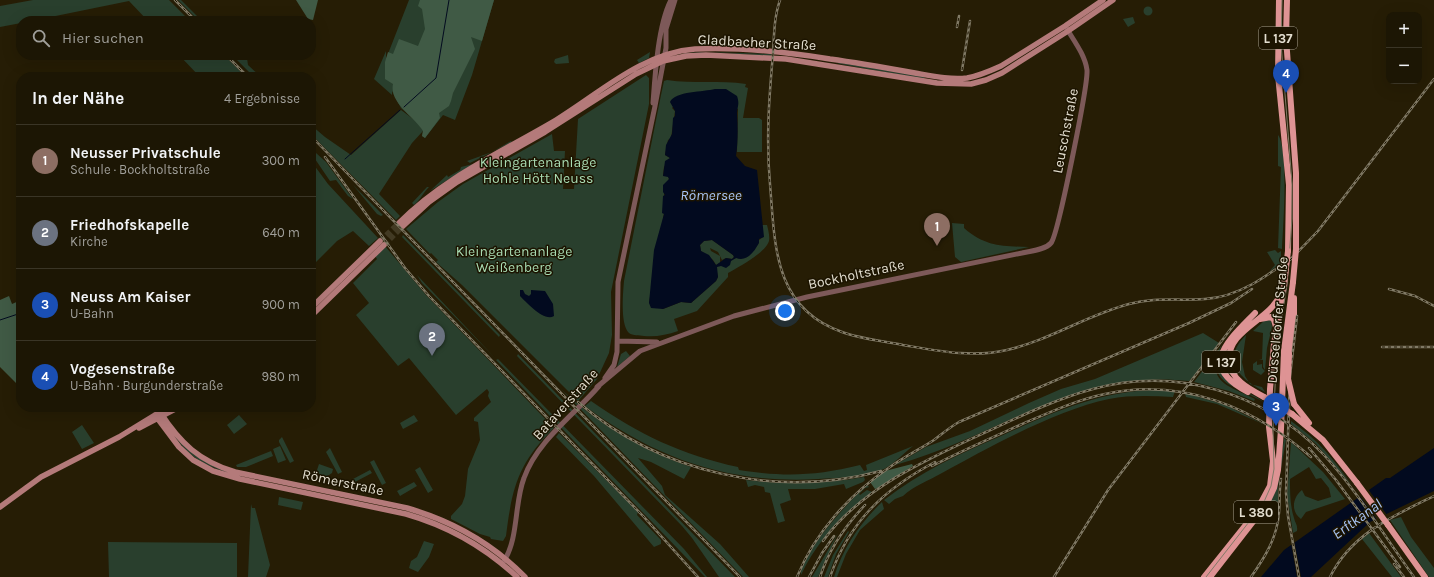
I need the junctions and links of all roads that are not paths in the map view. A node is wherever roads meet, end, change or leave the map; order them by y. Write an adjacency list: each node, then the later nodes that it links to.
1 (1103, 0): 6 (main road)
2 (1113, 0): 6 (main road)
3 (1279, 0): 15 (main road, L 137)
4 (1287, 0): 14 (main road, L 137)
5 (672, 2): 8 (street, Bataverstraße); 9 (street, Bataverstraße)
6 (1076, 23): 7 (main road, Gladbacher Straße)
7 (1067, 29): 10 (main road, Gladbacher Straße); 12 (main road, Gladbacher Straße); 17 (street, Leuschstraße)
8 (657, 58): 9 (main road, Gladbacher Straße); 11 (street, Bataverstraße); 11 (main road, Gladbacher Straße)
9 (664, 58): 10 (main road, Gladbacher Straße); 11 (main road, Gladbacher Straße); 12 (main road, Gladbacher Straße); 13 (street, Bataverstraße)
10 (830, 59): 12 (main road)
11 (656, 64): 13 (street, Bataverstraße)
12 (832, 65)
13 (653, 114): 29 (street, Bataverstraße)
14 (1293, 116): 15 (main road); 16 (main road, Düsseldorfer Straße / L 137)
15 (1282, 126): 16 (main road); 19 (main road, Düsseldorfer Straße / L 137, bridge)
16 (1295, 142): 18 (main road, Düsseldorfer Straße / L 137, bridge)
17 (1050, 244): 28 (street, Bockholtstraße)
18 (1293, 282): 27 (main road, Düsseldorfer Straße / L 137); 37 (main road, L 137, bridge)
19 (1283, 288): 22 (main road, L 137); 24 (main road, Düsseldorfer Straße / L 137)
20 (316, 303): 21 (main road)
21 (316, 311)
22 (1267, 312): 24 (main road); 25 (main road, L 137)
23 (1255, 313): 33 (main road, L 137)
24 (1279, 314): 26 (main road, Düsseldorfer Straße / L 380); 27 (main road, L 137)
25 (1259, 320): 26 (main road); 33 (main road, L 137)
26 (1277, 328): 30 (main road, Düsseldorfer Straße / L 380)
27 (1285, 337): 31 (main road, Düsseldorfer Straße / L 380)
28 (670, 339): 29 (street, Bockholtstraße); 32 (street, Bockholtstraße)
29 (618, 341): 32 (street, Bataverstraße)
30 (1271, 381): 31 (main road); 42 (main road, Düsseldorfer Straße / L 380)
31 (1283, 382): 43 (main road, Düsseldorfer Straße / L 380)
32 (598, 388): 39 (street, Bataverstraße)
33 (1264, 397): 37 (main road, L 137, bridge)
34 (163, 412): 36 (main road)
35 (168, 412): 36 (main road)
36 (159, 416): 38 (main road); 39 (main road, Römerstraße)
37 (1312, 430): 44 (main road, L 137, bridge)
38 (0, 507)
39 (504, 561): 40 (main road, Römerstraße); 41 (main road, Römerstraße)
40 (517, 577)
41 (525, 577)
42 (1204, 577)
43 (1210, 577)
44 (1425, 577)

